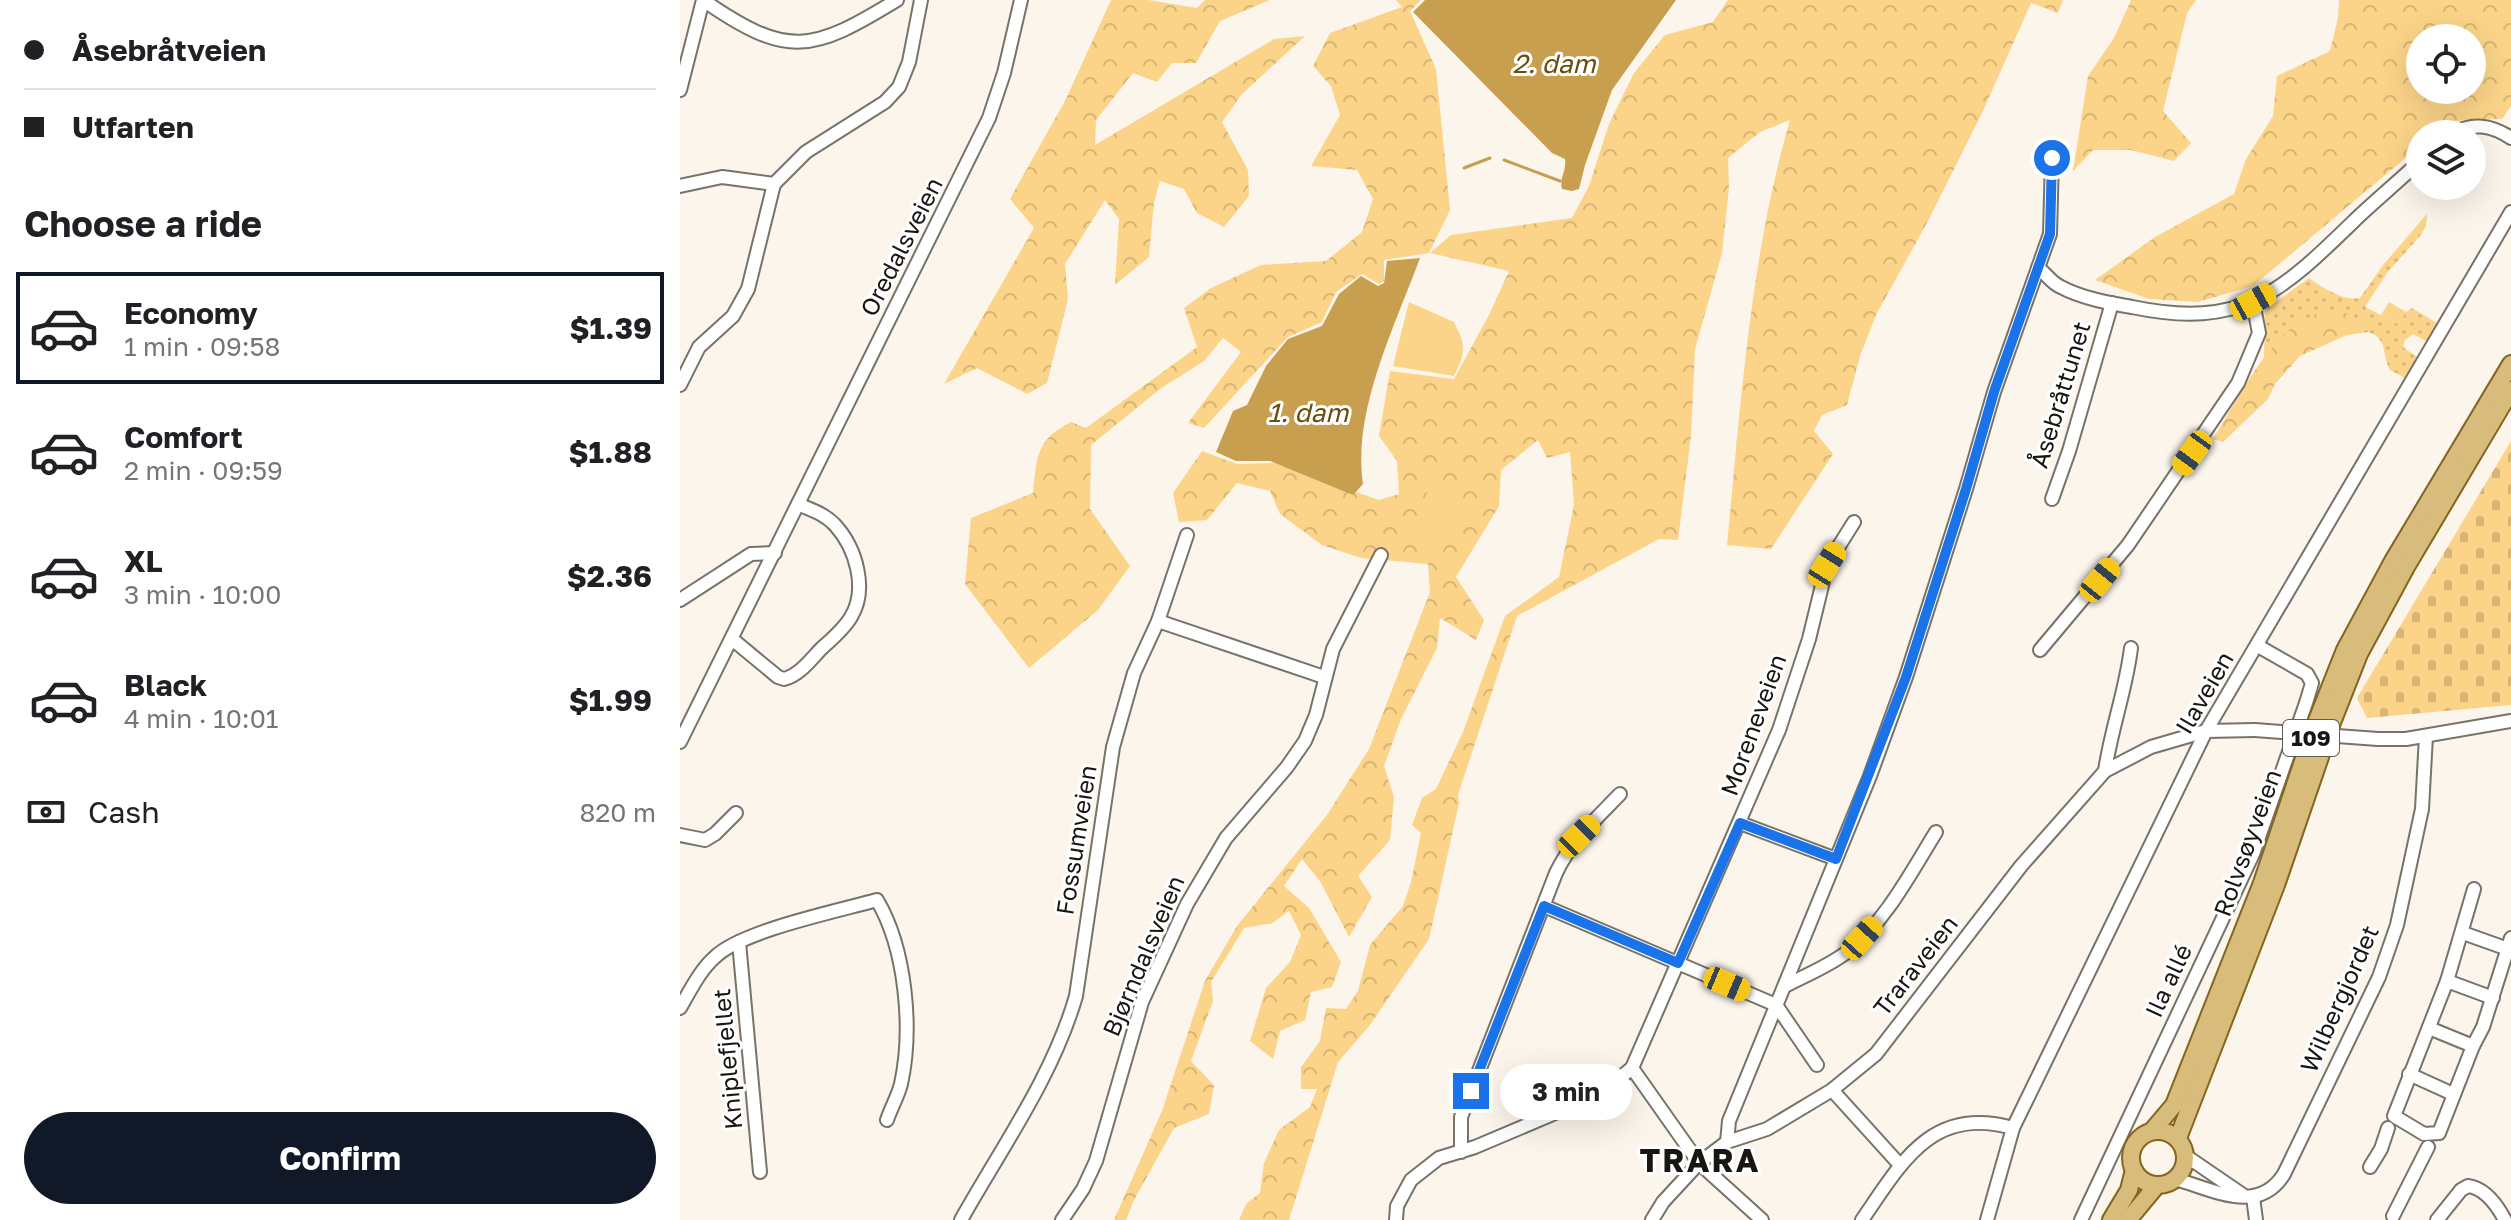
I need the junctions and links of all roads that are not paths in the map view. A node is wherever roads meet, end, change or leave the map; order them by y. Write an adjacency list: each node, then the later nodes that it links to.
1 (703, 0): 2 (street); 5 (street)
2 (897, 0)
3 (921, 0): 10 (street)
4 (1021, 0): 20 (street, Oredalsveien)
5 (680, 90)
6 (2486, 127): 7 (street)
7 (2511, 138)
8 (2052, 158): 13 (street)
9 (2406, 174): 14 (street)
10 (774, 184): 11 (street); 17 (street)
11 (680, 186)
12 (2511, 212): 28 (street, Ilaveien)
13 (2038, 268): 15 (street); 42 (street)
14 (2253, 302): 15 (street); 30 (street)
15 (2112, 303): 19 (street, Åsebråttunet)
16 (2511, 364): 65 (main road, Rolvsøyveien / 109)
17 (680, 385)
18 (2511, 390): 67 (main road, Rolvsøyveien / 109)
19 (2052, 499)
20 (798, 504): 23 (street, Oredalsveien); 27 (street)
21 (1854, 522): 39 (street, Moreneveien)
22 (1187, 535): 26 (street, Fossumveien)
23 (775, 553): 25 (street); 27 (street, Oredalsveien)
24 (1381, 555): 31 (street, Bjørndalsveien)
25 (680, 600)
26 (1158, 621): 31 (street); 81 (street, Fossumveien)
27 (732, 639): 35 (street, Oredalsveien)
28 (2258, 646): 33 (street, Ilaveien); 88 (street, Ila allé)
29 (2131, 648): 36 (street)
30 (2040, 650)
31 (1324, 677): 82 (street, Bjørndalsveien)
32 (2511, 721): 34 (street, Traraveien)
33 (2206, 731): 34 (street, Traraveien, bridge); 36 (street, Traraveien); 63 (street, Ilaveien)
34 (2426, 736): 79 (street, Wilbergjordet)
35 (680, 742)
36 (2105, 771): 59 (street, Traraveien)
37 (1620, 794): 44 (street)
38 (736, 813): 41 (street)
39 (1740, 823): 42 (street); 48 (street, Moreneveien)
40 (1936, 832): 50 (street)
41 (680, 835)
42 (1836, 859): 50 (street)
43 (2474, 889): 45 (street)
44 (1544, 906): 48 (street); 70 (street)
45 (2463, 933): 47 (street); 49 (street)
46 (739, 942): 53 (street); 62 (street); 76 (street, Kniplefjellet)
47 (2510, 944): 51 (street)
48 (1678, 963): 52 (street); 57 (street, Moreneveien)
49 (2447, 981): 51 (street); 54 (street)
50 (1787, 985): 52 (street)
51 (2493, 998): 55 (street)
52 (1776, 1005): 56 (street); 61 (street)
53 (680, 1008)
54 (2429, 1028): 55 (street); 58 (street)
55 (2473, 1046): 60 (street)
56 (1817, 1065)
57 (1632, 1068): 70 (street); 72 (street)
58 (2409, 1074): 60 (street); 60 (street)
59 (1832, 1090): 66 (street, Traraveien); 73 (street)
60 (2453, 1094)
61 (1734, 1108): 66 (street); 68 (street)
62 (887, 1120)
63 (2013, 1128): 73 (street); 87 (street, Ilaveien)
64 (2388, 1128): 74 (street)
65 (2152, 1131): 67 (main road); 75 (main road, 109)
66 (1746, 1136): 68 (street, Traraveien)
67 (2178, 1138): 71 (main road)
68 (1727, 1142): 72 (street, Traraveien)
69 (2428, 1147): 80 (street)
70 (1461, 1152): 83 (street)
71 (2186, 1156): 77 (main road); 79 (street)
72 (1699, 1163): 84 (street, Traraveien); 85 (street)
73 (1900, 1165): 86 (street)
74 (2370, 1167)
75 (2134, 1170): 78 (main road); 89 (main road, 109)
76 (760, 1172)
77 (2175, 1179): 78 (main road); 79 (street)
78 (2157, 1185): 90 (main road)
79 (2248, 1196): 91 (street)
80 (2393, 1216)
81 (961, 1220)
82 (1062, 1220)
83 (1396, 1220)
84 (1652, 1220)
85 (1762, 1220)
86 (1862, 1220)
87 (1987, 1220)
88 (2081, 1220)
89 (2111, 1220)
90 (2128, 1220)
91 (2256, 1220)
92 (2437, 1220): 93 (street)
93 (2505, 1220)

